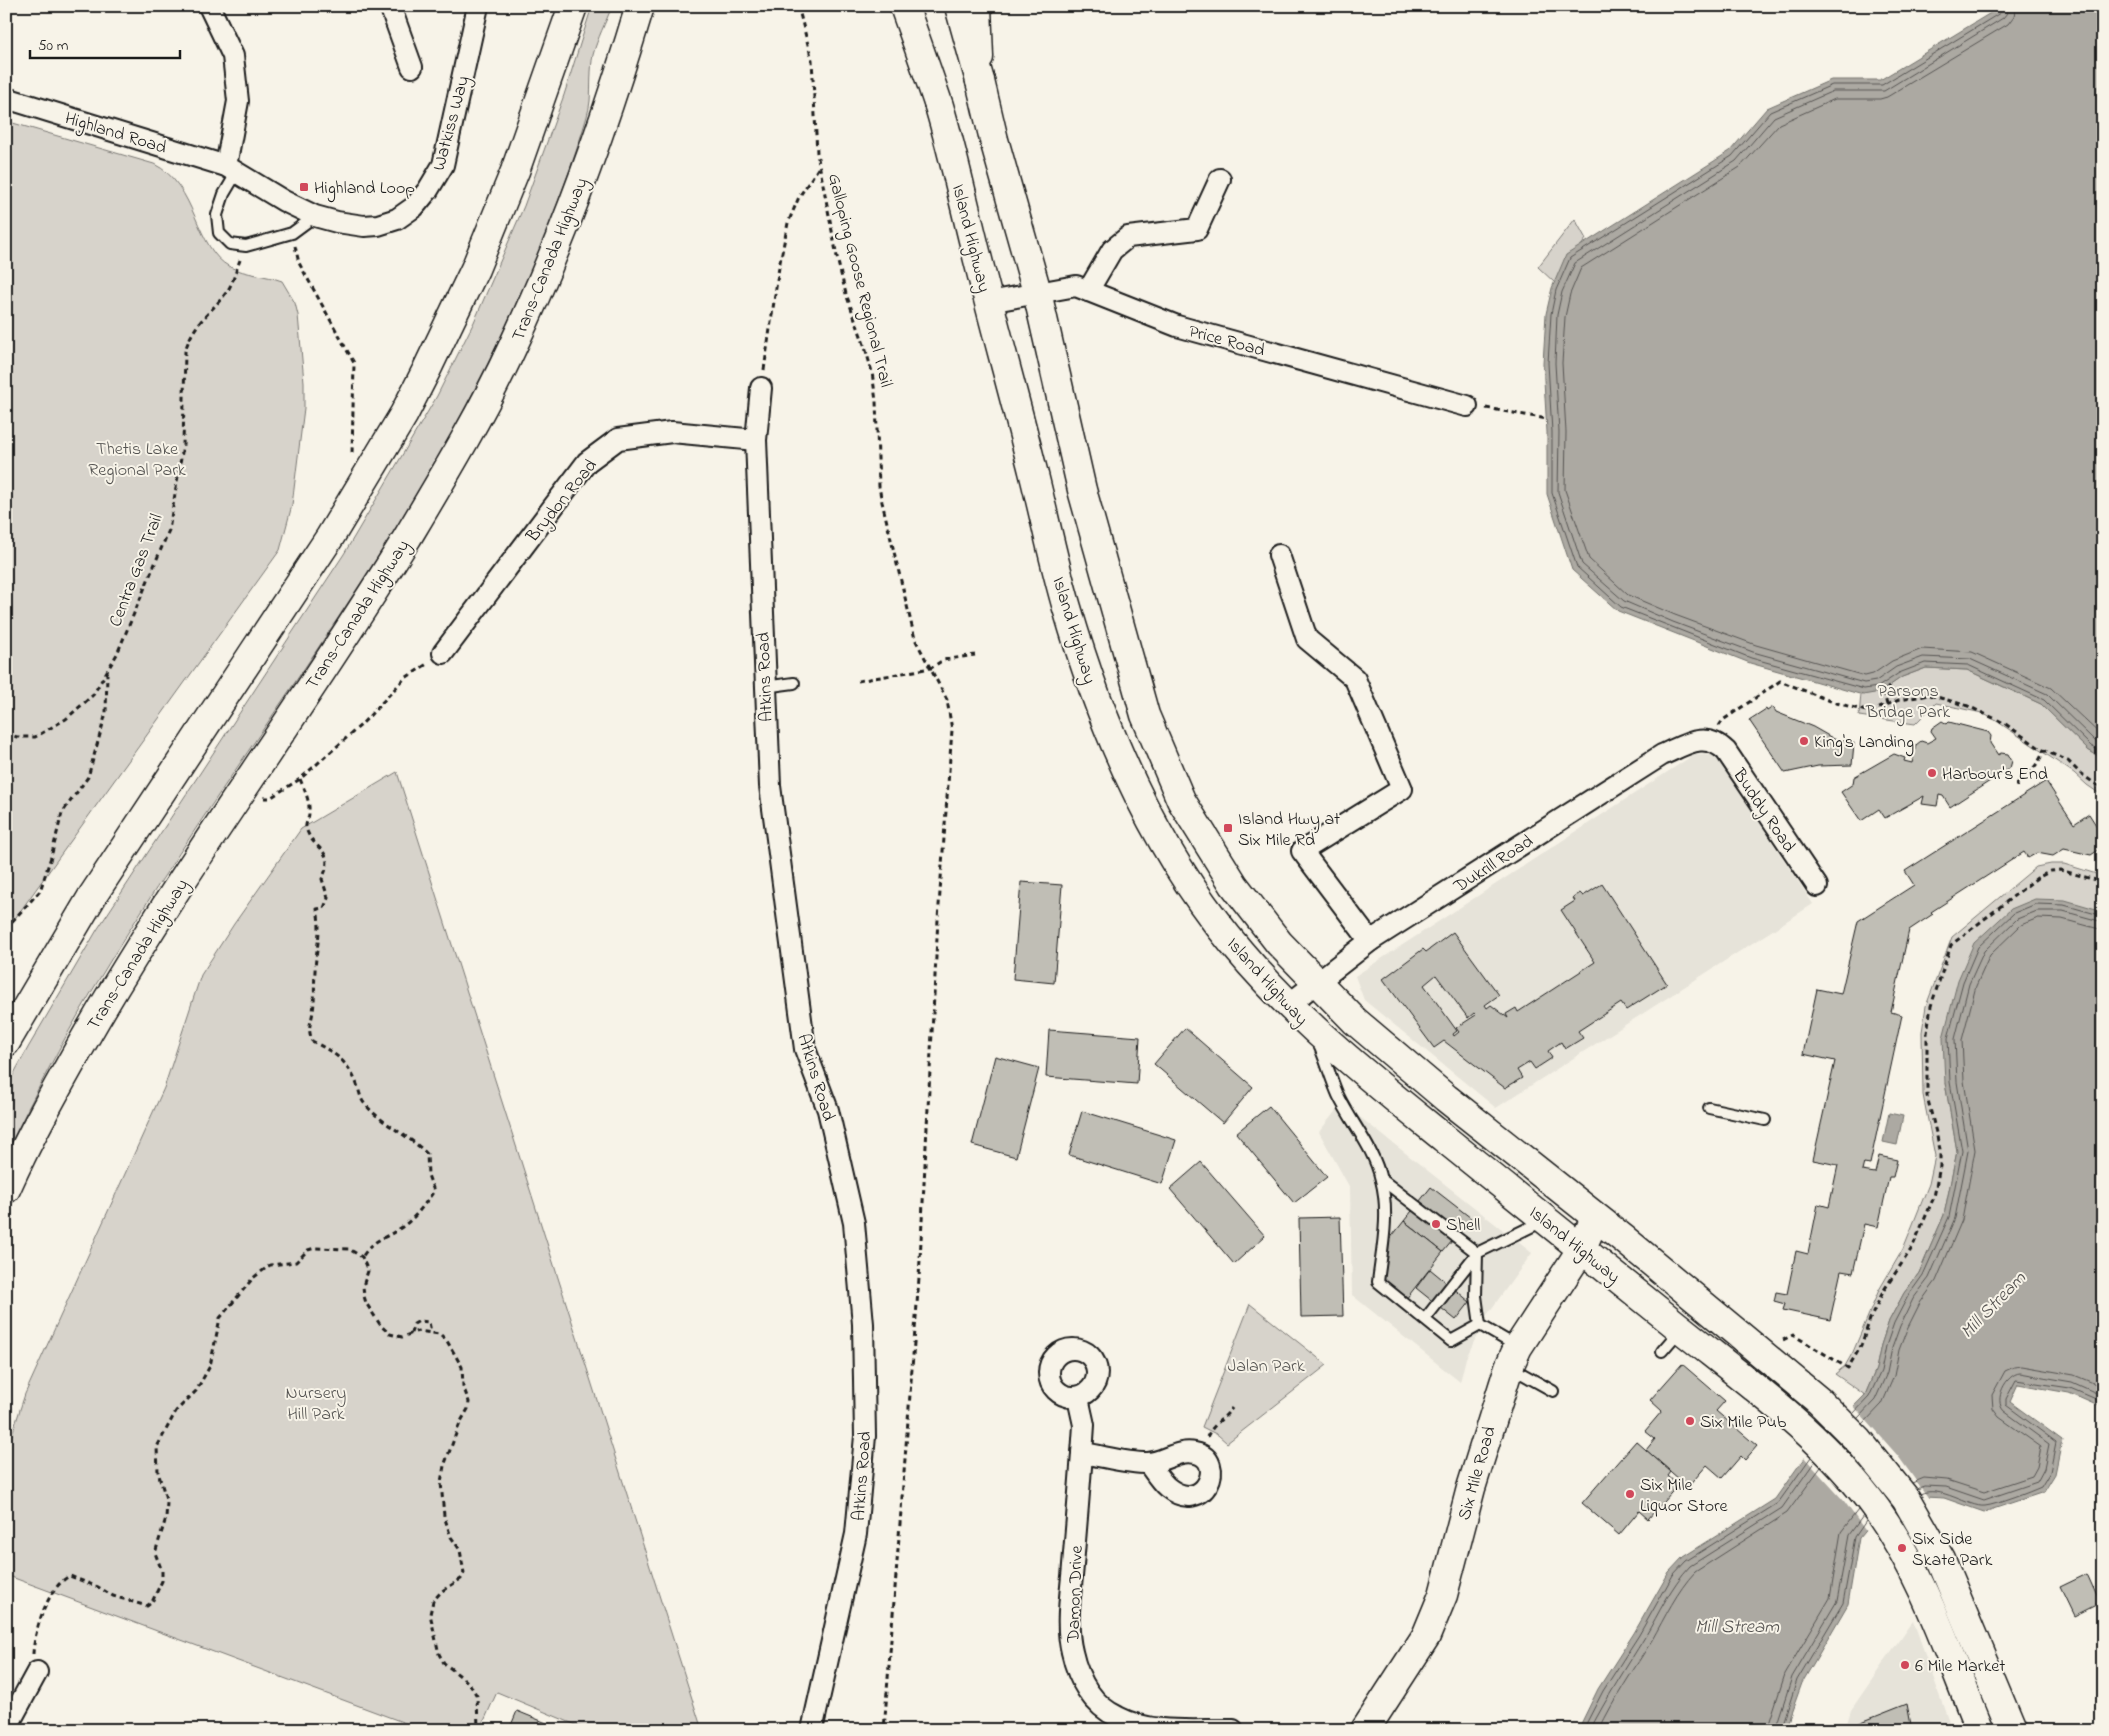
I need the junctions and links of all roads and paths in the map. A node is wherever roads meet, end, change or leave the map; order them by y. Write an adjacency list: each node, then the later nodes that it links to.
1 (209, 6): 15 (street)
2 (390, 6): 11 (street)
3 (478, 6): 17 (street, Watkiss Way)
4 (573, 6): 54 (main road)
5 (640, 6): 46 (main road, Trans-Canada Highway)
6 (798, 6): 14 (path, Galloping Goose Regional Trail)
7 (904, 6): 22 (main road, Island Highway)
8 (950, 6): 12 (main road)
9 (959, 6): 12 (main road)
10 (976, 6): 12 (main road, Island Highway)
11 (412, 67)
12 (980, 81): 21 (main road, Island Highway)
13 (6, 98): 15 (street, Highland Road)
14 (819, 166): 23 (path); 32 (path, Galloping Goose Regional Trail)
15 (231, 169): 17 (street, Watkiss Way); 19 (lane)
16 (1220, 179): 20 (street)
17 (315, 216): 18 (lane)
18 (292, 233): 19 (lane); 28 (path)
19 (246, 246): 33 (path, Centra Gas Trail)
20 (1088, 291): 21 (street, Price Road); 24 (street, Price Road)
21 (1037, 292): 22 (street, Price Road); 51 (main road, Island Highway)
22 (989, 302): 52 (main road, Island Highway)
23 (761, 388): 27 (street, Atkins Road)
24 (1467, 406)
25 (1494, 409): 26 (path)
26 (1547, 419)
27 (756, 440): 30 (street, Brydon Road); 36 (street, Atkins Road)
28 (351, 460)
29 (1279, 555): 50 (street)
30 (443, 653): 43 (path)
31 (975, 655): 32 (path)
32 (931, 668): 34 (path); 82 (path, Galloping Goose Regional Trail)
33 (108, 674): 40 (path, Centra Gas Trail); 49 (path)
34 (858, 681)
35 (794, 683): 36 (lane)
36 (764, 687): 81 (street, Atkins Road)
37 (1889, 687): 38 (path)
38 (1887, 705): 39 (path); 42 (path)
39 (1723, 720)
40 (6, 733)
41 (1708, 740): 48 (street, Buddy Road); 50 (street, Dukrill Road)
42 (2044, 750): 44 (path); 45 (path)
43 (300, 780): 46 (path); 63 (path)
44 (2017, 787)
45 (2103, 789)
46 (238, 795): 58 (main road, Trans-Canada Highway)
47 (2103, 882): 69 (path)
48 (1817, 886)
49 (6, 928)
50 (1370, 942): 51 (street, Dukrill Road)
51 (1316, 982): 52 (street, Dukrill Road); 59 (main road, Island Highway)
52 (1288, 1005): 53 (main road, Island Highway)
53 (1314, 1031): 57 (lane); 60 (main road, Island Highway)
54 (6, 1042)
55 (1709, 1108): 56 (lane)
56 (1765, 1120)
57 (1381, 1179): 62 (lane); 64 (lane)
58 (6, 1189)
59 (1595, 1218): 61 (main road, Six Mile Road); 86 (main road, Island Highway)
60 (1544, 1220): 61 (main road, Island Highway); 62 (lane)
61 (1581, 1250): 66 (main road, Island Highway); 71 (main road, Six Mile Road)
62 (1477, 1253): 64 (lane); 65 (lane)
63 (362, 1257): 68 (path); 78 (path)
64 (1425, 1319): 65 (lane)
65 (1480, 1325): 71 (lane)
66 (1681, 1329): 70 (lane); 85 (main road, Island Highway)
67 (431, 1332): 68 (path); 68 (path); 80 (path)
68 (411, 1333)
69 (1793, 1335)
70 (1662, 1351)
71 (1514, 1357): 72 (lane); 84 (main road, Six Mile Road)
72 (1552, 1391)
73 (1078, 1398): 75 (street, Damon Drive)
74 (1232, 1408): 76 (path)
75 (1082, 1453): 77 (street); 83 (street, Damon Drive)
76 (1198, 1454): 77 (street); 77 (street)
77 (1148, 1463)
78 (37, 1672): 79 (street)
79 (6, 1729)
80 (478, 1730)
81 (812, 1730)
82 (884, 1730)
83 (1233, 1730)
84 (1365, 1730)
85 (1980, 1730)
86 (2012, 1730)

